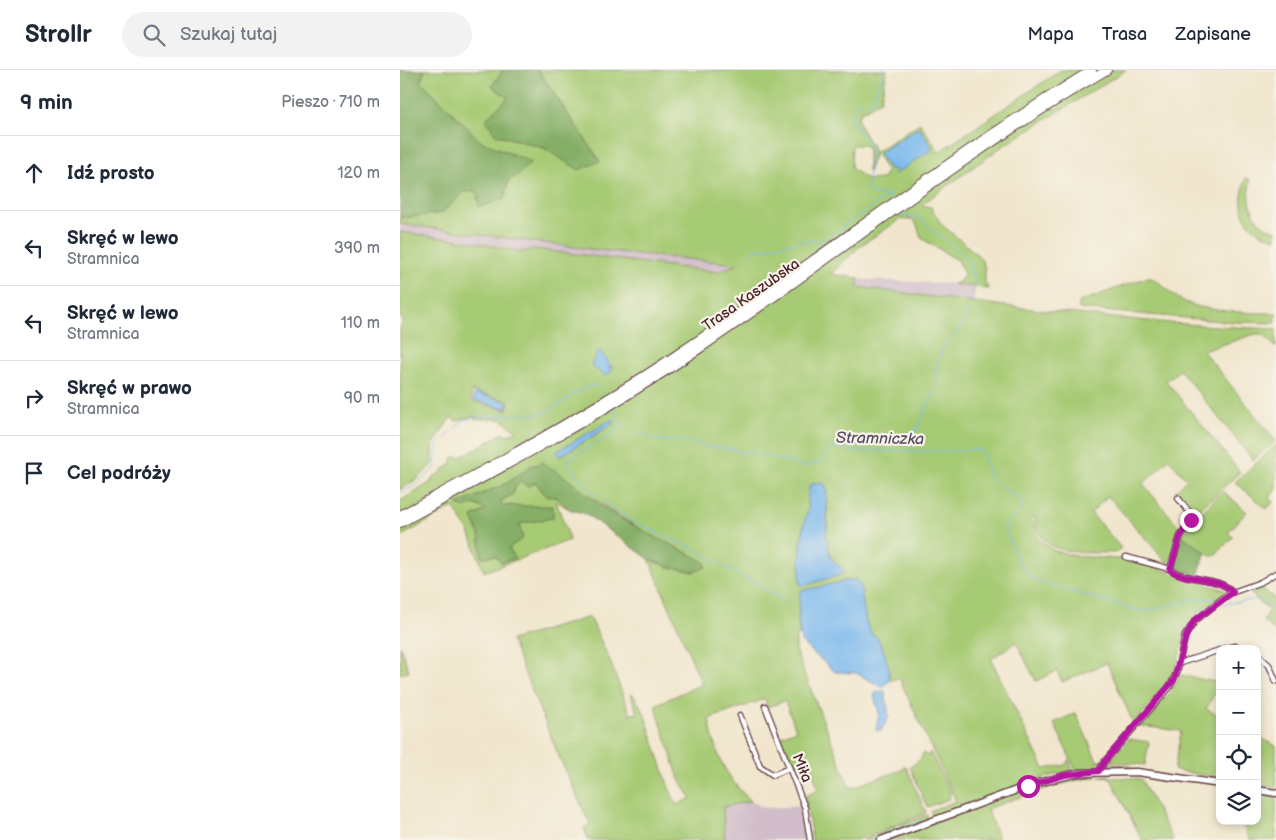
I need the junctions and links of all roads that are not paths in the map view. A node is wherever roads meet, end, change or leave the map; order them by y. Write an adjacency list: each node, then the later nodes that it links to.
1 (1092, 70): 4 (highway, Trasa Kaszubska)
2 (1107, 70): 5 (highway, Trasa Kaszubska)
3 (1178, 498): 7 (street)
4 (400, 515)
5 (400, 523)
6 (1126, 557): 7 (street)
7 (1170, 570): 9 (street)
8 (1276, 573): 9 (street)
9 (1233, 592): 12 (street)
10 (1216, 651): 12 (street)
11 (1261, 658): 13 (street)
12 (1180, 662): 17 (street)
13 (1276, 681)
14 (765, 706): 16 (street, Miła)
15 (740, 715): 16 (street)
16 (789, 768): 21 (street, Miła)
17 (1099, 771): 18 (main road); 22 (main road)
18 (1216, 783)
19 (1261, 791): 20 (main road)
20 (1276, 793)
21 (810, 840)
22 (880, 840)

